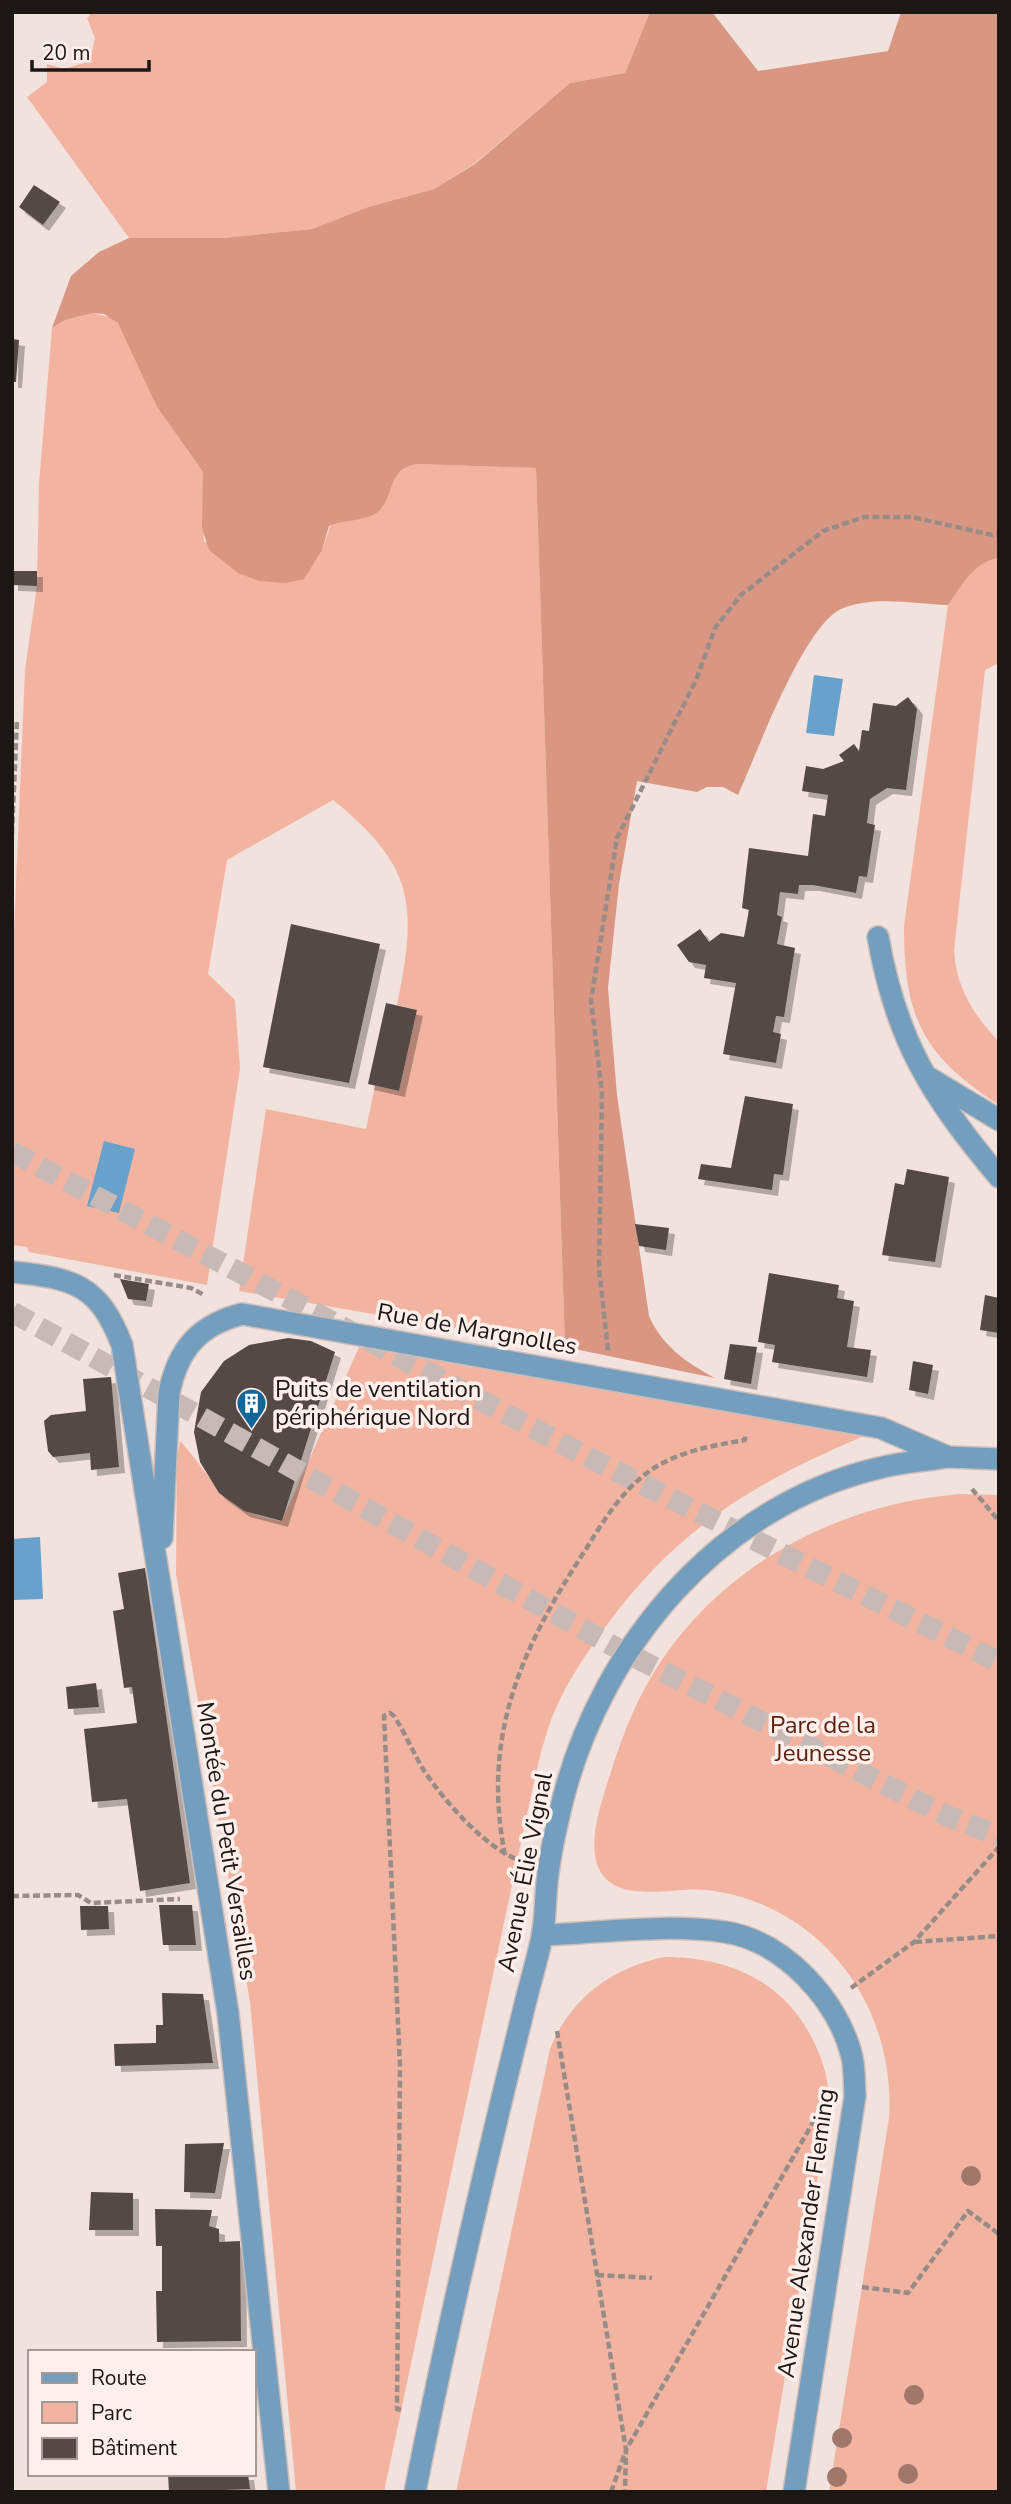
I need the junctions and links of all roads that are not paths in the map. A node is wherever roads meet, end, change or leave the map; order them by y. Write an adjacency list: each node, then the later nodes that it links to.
1 (878, 937): 2 (street)
2 (924, 1075): 3 (street); 4 (street)
3 (999, 1120)
4 (999, 1177)
5 (12, 1272): 8 (street, Montée du Petit Versailles)
6 (948, 1457): 7 (street, Rue de Margnolles); 8 (street, Rue de Margnolles); 9 (street, Avenue Élie Vignal)
7 (999, 1459)
8 (160, 1583): 10 (street, Montée du Petit Versailles)
9 (542, 1935): 11 (street, Avenue Élie Vignal); 12 (street, Avenue Alexander Fleming)
10 (279, 2492)
11 (415, 2492)
12 (794, 2492)

